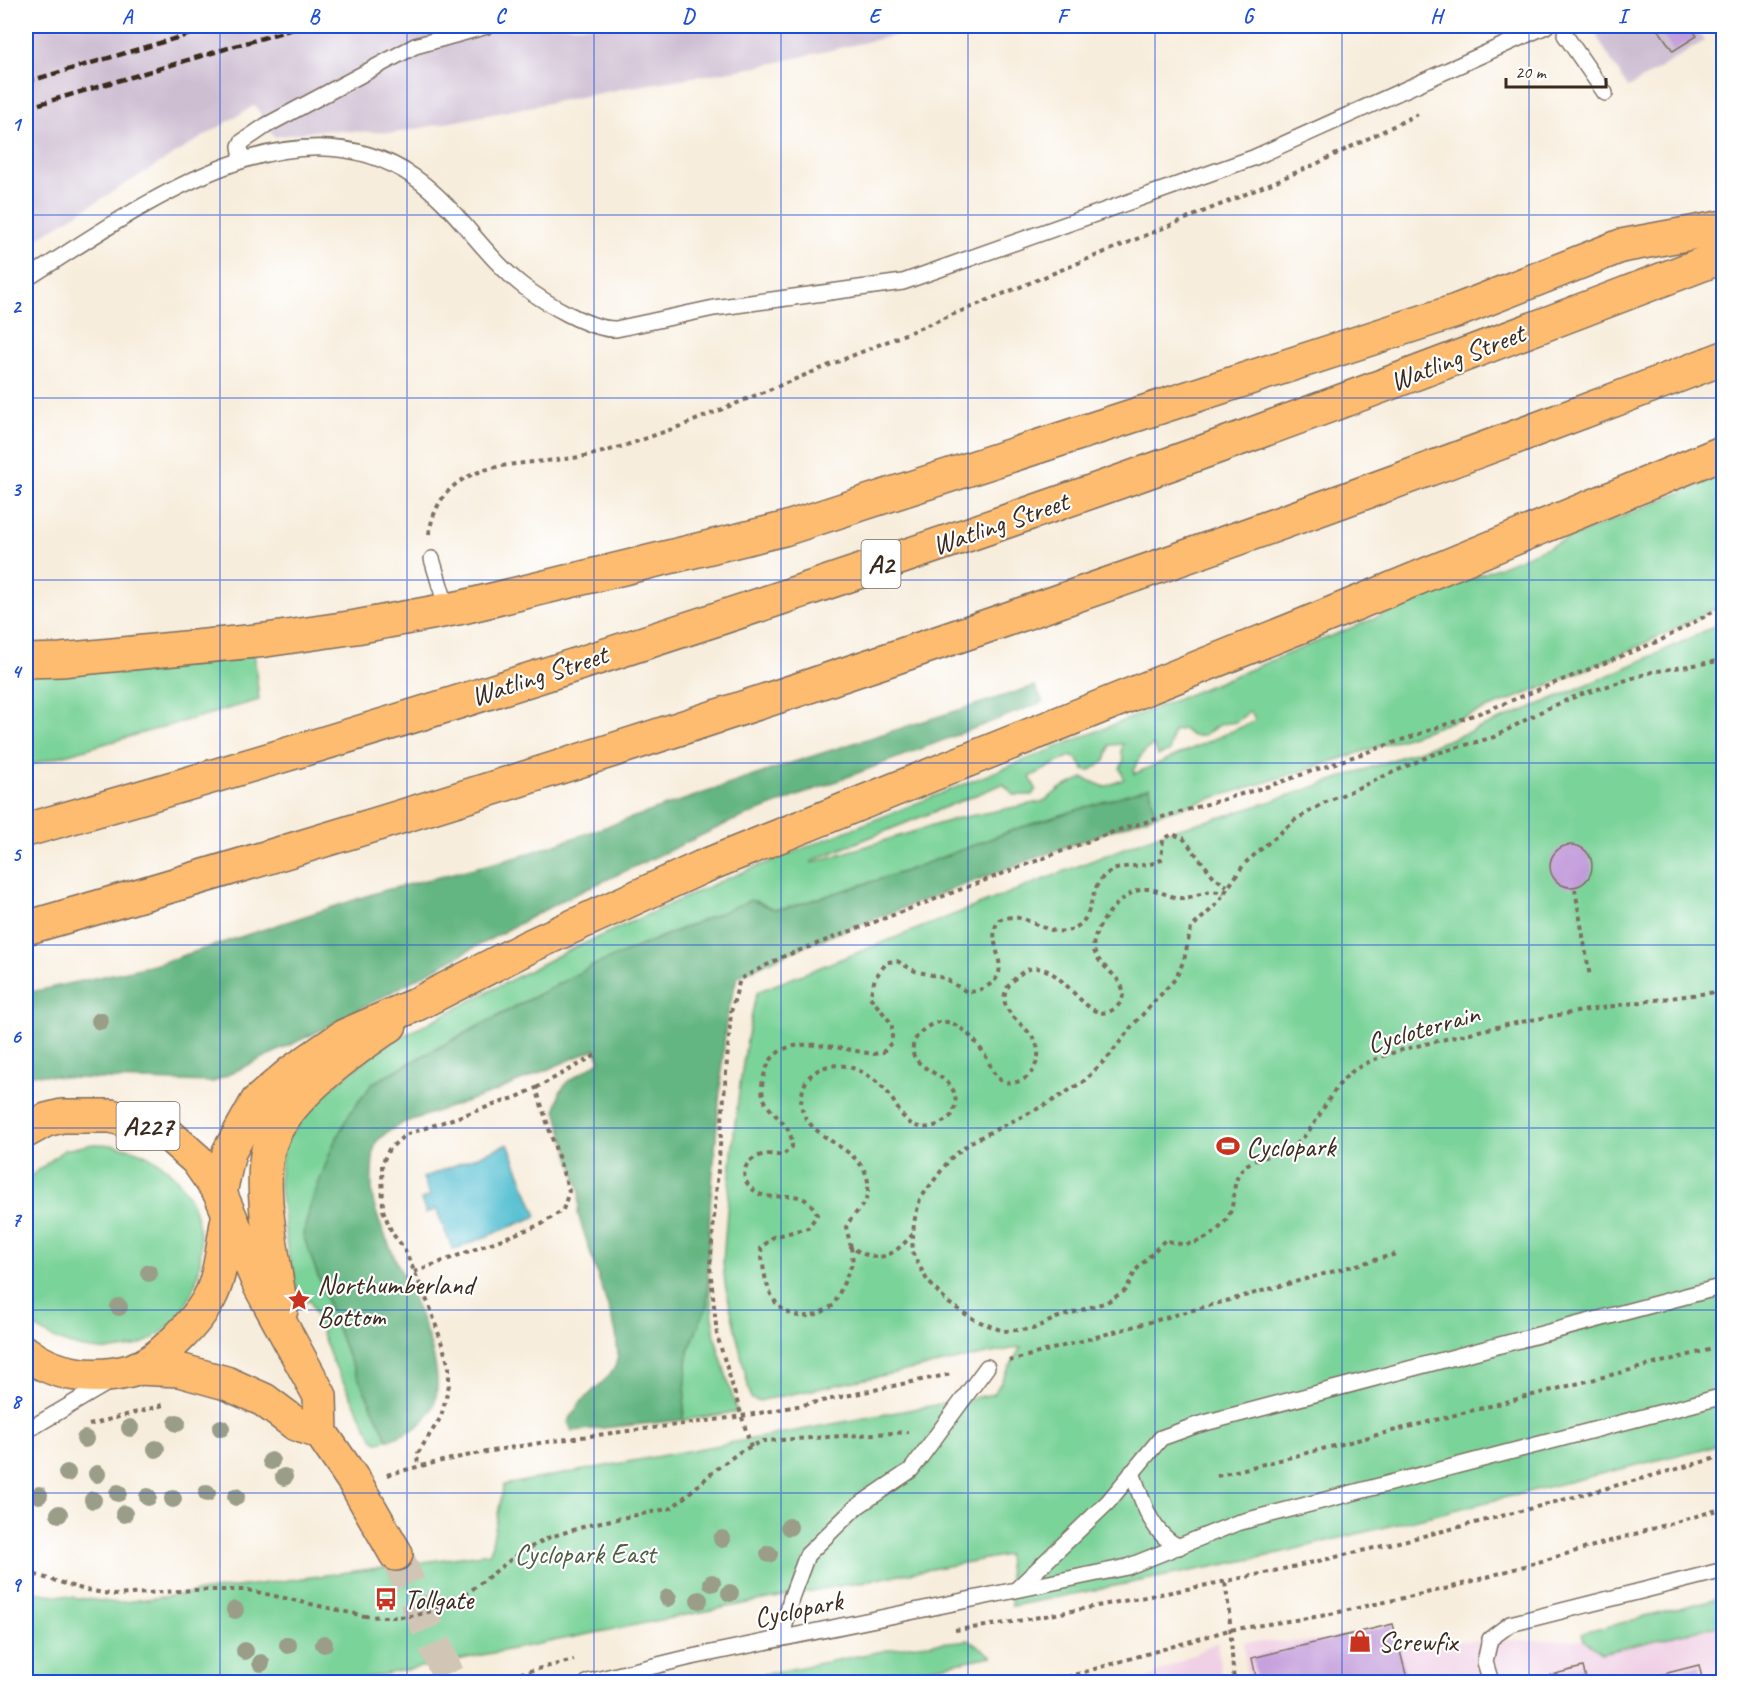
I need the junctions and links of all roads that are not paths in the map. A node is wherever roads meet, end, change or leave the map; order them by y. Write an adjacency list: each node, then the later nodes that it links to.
1 (487, 26): 5 (lane)
2 (1546, 26): 5 (lane)
3 (1566, 26): 4 (lane)
4 (1605, 93)
5 (242, 160): 8 (lane)
6 (1724, 227): 12 (main road)
7 (1724, 256): 14 (main road, Watling Street / A2)
8 (26, 279)
9 (1724, 358): 15 (main road)
10 (1724, 452): 16 (main road)
11 (432, 558): 12 (lane)
12 (447, 609): 13 (main road)
13 (26, 661)
14 (26, 830)
15 (26, 928)
16 (415, 1005): 18 (main road); 20 (main road)
17 (26, 1131): 18 (main road, A227)
18 (224, 1205): 20 (main road, A227); 23 (main road)
19 (1724, 1286): 27 (lane)
20 (284, 1333): 26 (main road, A227)
21 (26, 1353): 23 (main road)
22 (987, 1367): 32 (lane)
23 (134, 1370): 25 (lane); 26 (main road)
24 (1724, 1396): 28 (lane, Cyclopark)
25 (26, 1431)
26 (321, 1433): 29 (main road)
27 (1132, 1472): 28 (lane); 31 (lane)
28 (1179, 1547): 31 (lane, Cyclopark)
29 (396, 1554)
30 (1724, 1570): 34 (lane)
31 (1018, 1588): 32 (lane, Cyclopark)
32 (782, 1638): 33 (lane, Cyclopark)
33 (588, 1683)
34 (1491, 1683)

